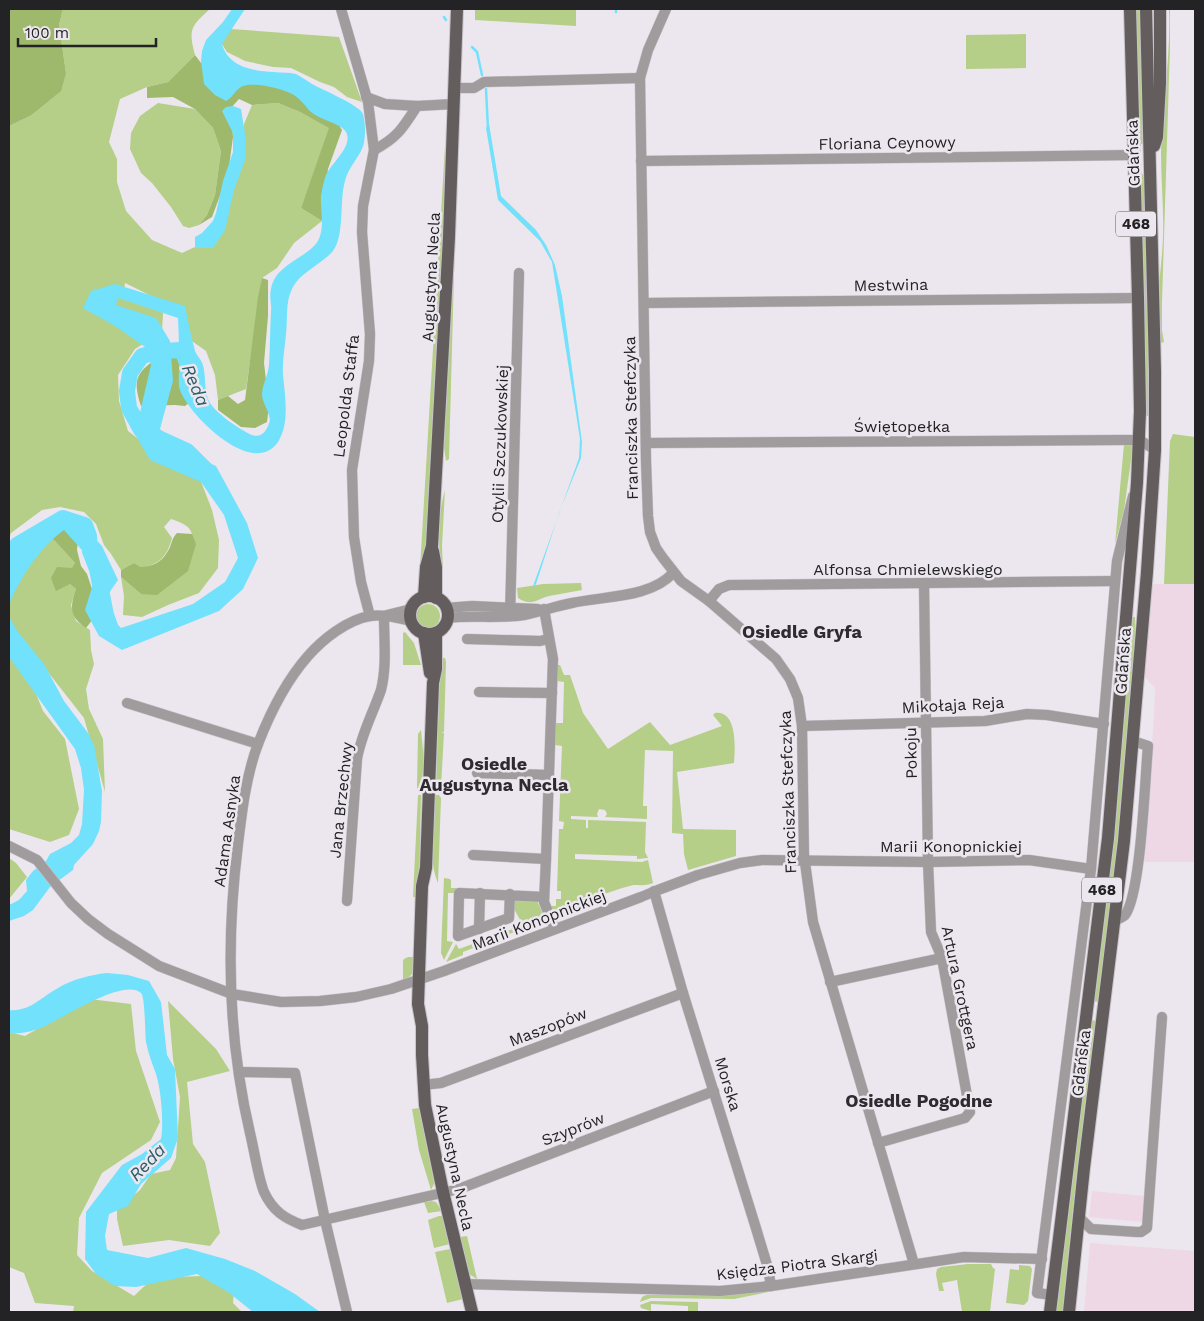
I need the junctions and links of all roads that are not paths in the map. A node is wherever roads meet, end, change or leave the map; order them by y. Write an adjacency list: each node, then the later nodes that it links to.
1 (341, 9): 9 (street, Leopolda Staffa)
2 (457, 9): 8 (main road, Augustyna Necla)
3 (666, 9): 7 (street, Franciszka Stefczyka)
4 (1130, 9): 13 (main road, Gdańska / 468)
5 (1146, 9): 14 (main road, Gdańska / 468)
6 (1160, 9): 14 (main road)
7 (640, 78): 8 (street); 15 (street, Franciszka Stefczyka)
8 (454, 88): 10 (main road, Augustyna Necla)
9 (366, 97): 11 (street); 12 (street, Leopolda Staffa)
10 (454, 104): 11 (street); 26 (main road, Augustyna Necla)
11 (417, 106): 12 (street)
12 (374, 150): 32 (street, Leopolda Staffa)
13 (1134, 155): 15 (street, Floriana Ceynowy); 17 (main road, Gdańska / 468)
14 (1150, 160): 21 (main road, Gdańska / 468)
15 (641, 161): 18 (street, Franciszka Stefczyka)
16 (519, 273): 29 (street, Otylii Szczukowskiej)
17 (1138, 298): 18 (street, Mestwina); 19 (main road, Gdańska / 468)
18 (644, 303): 20 (street, Franciszka Stefczyka)
19 (1140, 440): 20 (street, Świętopełka); 21 (street); 22 (main road, Gdańska / 468)
20 (646, 443): 23 (street, Franciszka Stefczyka)
21 (1155, 450): 70 (main road, Gdańska / 468)
22 (1137, 483): 24 (street, Gdańska); 78 (main road, Gdańska / 468)
23 (673, 573): 27 (street, Franciszka Stefczyka); 28 (street)
24 (1115, 581): 25 (street, Alfonsa Chmielewskiego); 41 (street, Gdańska)
25 (924, 583): 27 (street, Alfonsa Chmielewskiego); 40 (street, Pokoju)
26 (430, 597): 30 (main road); 31 (main road)
27 (709, 601): 42 (street, Franciszka Stefczyka)
28 (544, 610): 29 (street); 36 (street)
29 (510, 611): 30 (street)
30 (447, 613): 34 (main road)
31 (411, 615): 33 (street, Adama Asnyka); 34 (main road)
32 (370, 616): 33 (street, Adama Asnyka); 43 (street, Adama Asnyka)
33 (384, 616): 56 (street, Jana Brzechwy)
34 (430, 633): 60 (main road, Augustyna Necla)
35 (467, 639): 36 (street)
36 (548, 639): 38 (street)
37 (479, 692): 38 (street)
38 (552, 693): 45 (street)
39 (127, 703): 43 (street)
40 (926, 723): 41 (street, Mikołaja Reja); 42 (street, Mikołaja Reja); 50 (street, Pokoju)
41 (1104, 724): 51 (street, Gdańska)
42 (802, 726): 49 (street, Franciszka Stefczyka)
43 (258, 744): 63 (street, Adama Asnyka)
44 (477, 773): 45 (street)
45 (548, 775): 48 (street)
46 (9, 846): 63 (street, Marii Konopnickiej)
47 (473, 855): 48 (street)
48 (546, 858): 55 (street)
49 (804, 860): 50 (street, Marii Konopnickiej); 52 (street, Marii Konopnickiej); 61 (street, Franciszka Stefczyka)
50 (928, 862): 51 (street, Marii Konopnickiej); 59 (street, Artura Grottgera)
51 (1091, 869): 74 (street, Gdańska)
52 (654, 892): 58 (street, Marii Konopnickiej); 62 (street, Morska)
53 (480, 893): 54 (street); 57 (street); 57 (street)
54 (510, 894): 55 (street); 57 (street)
55 (544, 897): 58 (street)
56 (347, 901)
57 (479, 929)
58 (555, 929): 60 (street, Marii Konopnickiej)
59 (942, 958): 61 (street); 68 (street, Artura Grottgera)
60 (423, 978): 63 (street, Marii Konopnickiej); 66 (main road, Augustyna Necla)
61 (830, 982): 68 (street, Franciszka Stefczyka)
62 (683, 993): 66 (street, Maszopów); 67 (street, Morska)
63 (232, 994): 65 (street, Adama Asnyka)
64 (1162, 1017): 72 (street)
65 (239, 1072): 71 (street, Adama Asnyka); 71 (street)
66 (423, 1085): 69 (main road, Augustyna Necla)
67 (714, 1091): 69 (street, Szyprów); 77 (street, Morska)
68 (878, 1143): 75 (street, Franciszka Stefczyka)
69 (442, 1192): 71 (street, Szyprów); 76 (main road, Augustyna Necla)
70 (1078, 1216): 72 (street); 73 (main road, Gdańska / 468)
71 (325, 1220): 79 (street)
72 (1091, 1229): 73 (street)
73 (1075, 1243): 82 (main road, Gdańska / 468)
74 (1042, 1259): 75 (street, Księdza Piotra Skargi); 78 (street, Gdańska)
75 (914, 1264): 77 (street, Księdza Piotra Skargi)
76 (465, 1284): 77 (street, Księdza Piotra Skargi); 80 (main road, Augustyna Necla)
77 (771, 1286)
78 (1052, 1295): 81 (main road, Gdańska / 468)
79 (347, 1312)
80 (472, 1312)
81 (1050, 1312)
82 (1069, 1312)

